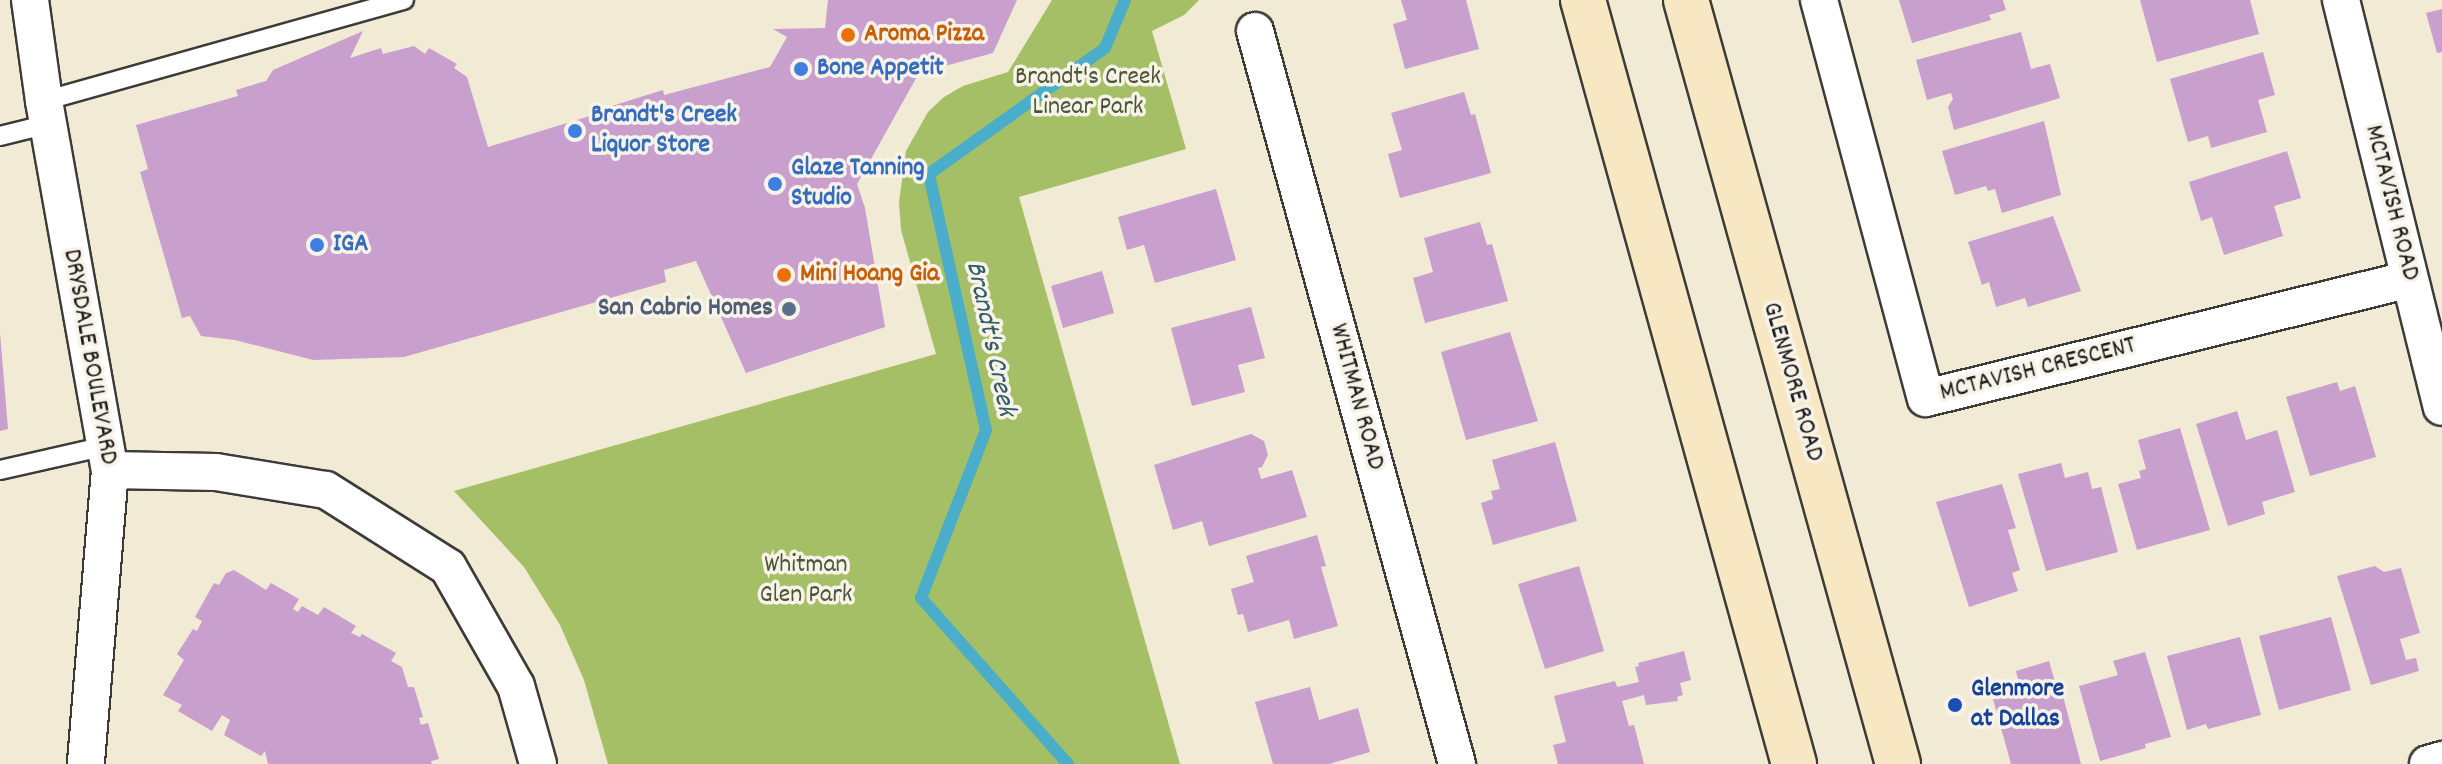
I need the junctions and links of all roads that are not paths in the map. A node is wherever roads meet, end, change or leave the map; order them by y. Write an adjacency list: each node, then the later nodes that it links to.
1 (30, 0): 8 (street, DRYSDALE BOULEVARD)
2 (404, 0): 8 (lane)
3 (1583, 0): 17 (main road)
4 (1686, 0): 18 (main road, GLENMORE ROAD)
5 (1819, 0): 10 (street, MCTAVISH CRESCENT)
6 (2341, 0): 10 (street, MCTAVISH ROAD)
7 (1255, 31): 16 (street, WHITMAN ROAD)
8 (46, 112): 9 (lane); 12 (street, DRYSDALE BOULEVARD)
9 (0, 136)
10 (2410, 279): 11 (street, MCTAVISH ROAD)
11 (2442, 407)
12 (108, 458): 13 (lane); 14 (street, DRYSDALE BOULEVARD); 15 (street)
13 (0, 470)
14 (86, 764)
15 (538, 764)
16 (1457, 764)
17 (1794, 764)
18 (1898, 764)

